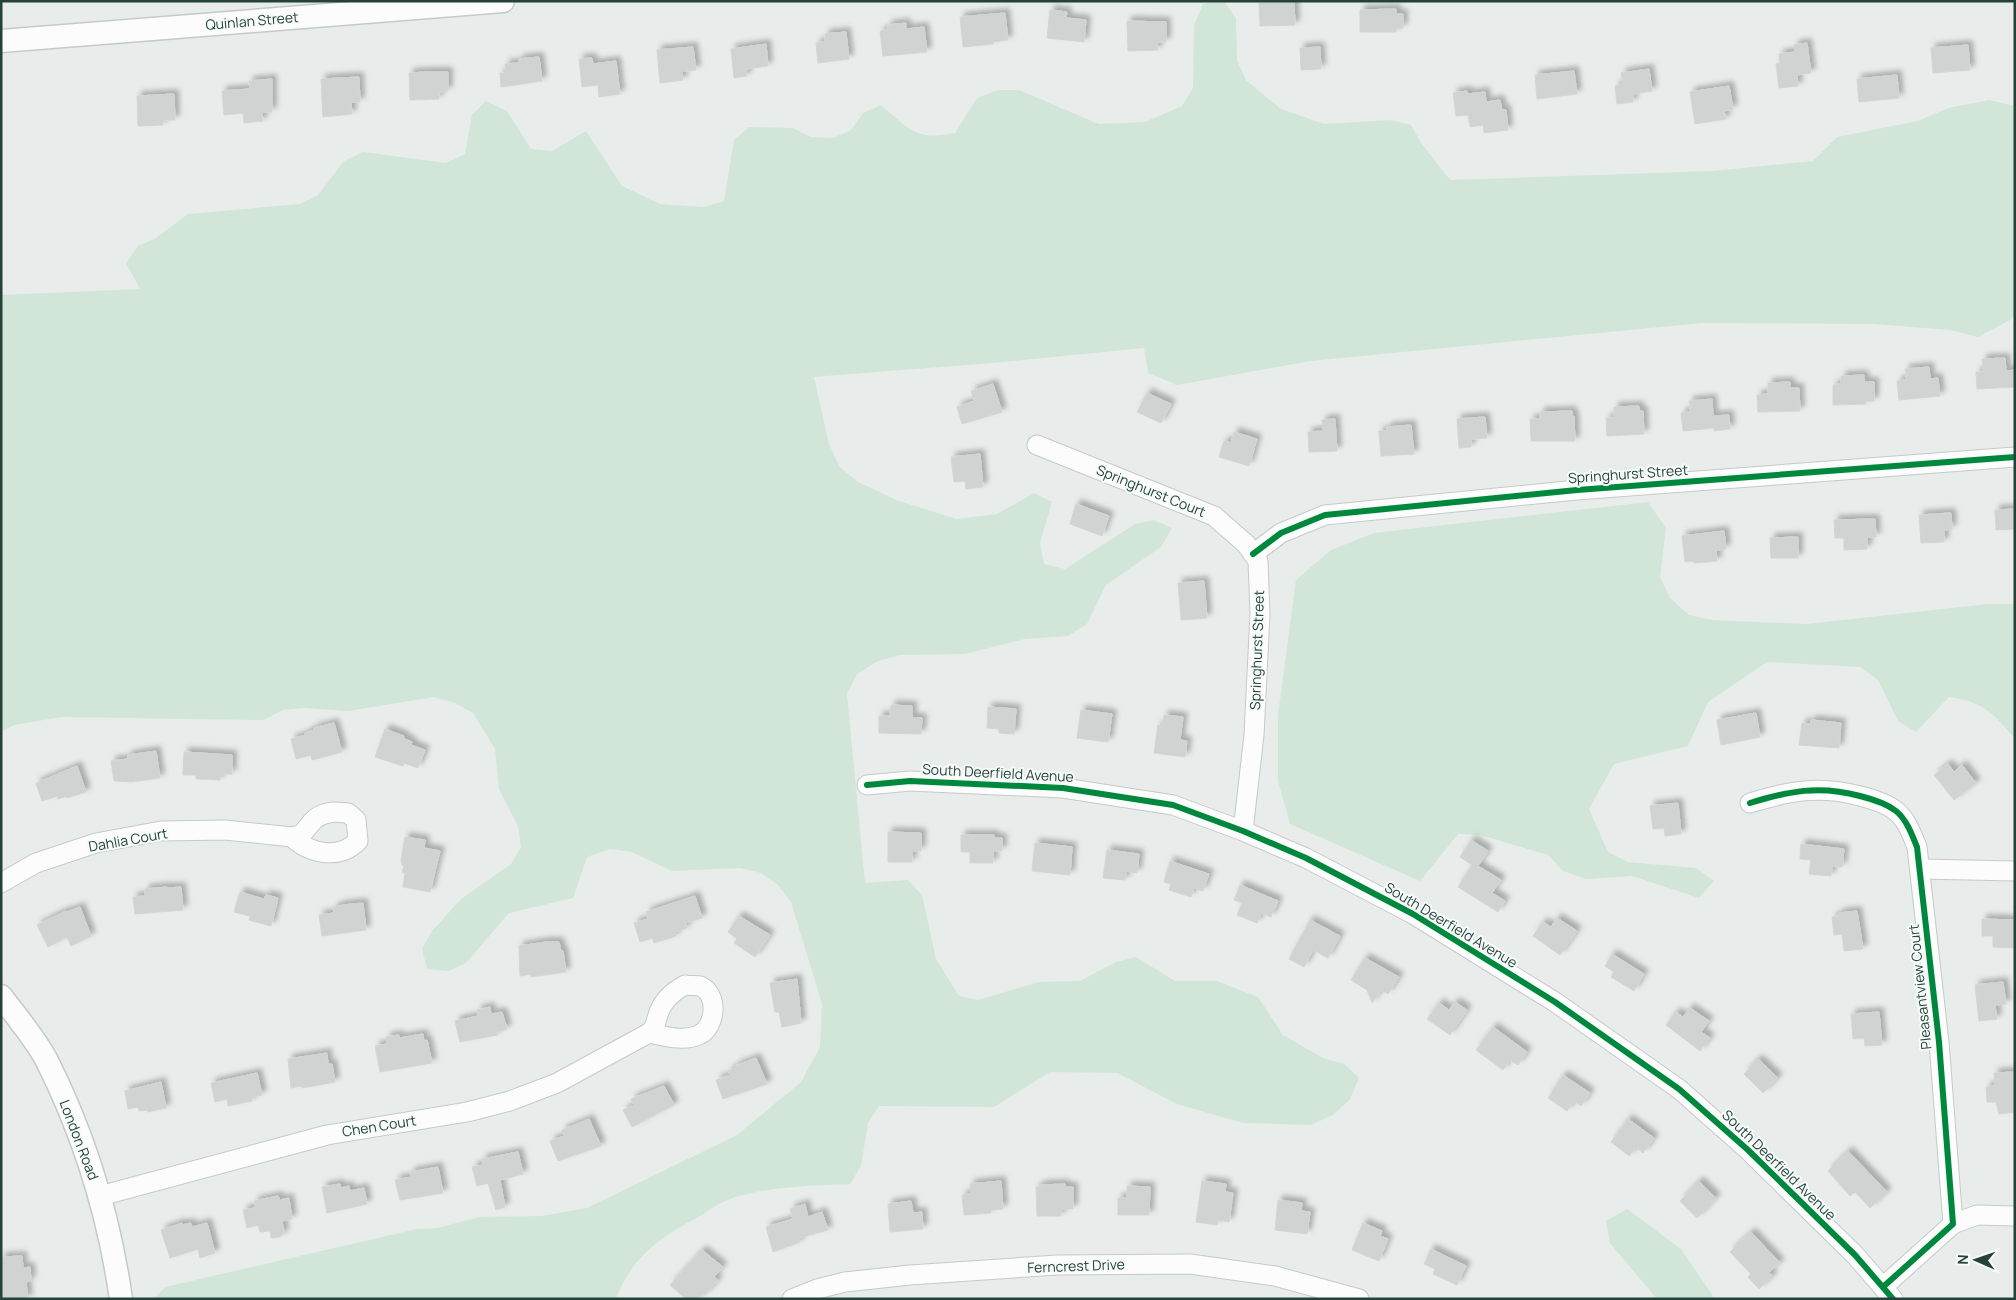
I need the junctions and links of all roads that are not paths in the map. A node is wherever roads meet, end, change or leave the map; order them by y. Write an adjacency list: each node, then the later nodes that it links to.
1 (503, 1): 2 (street, Quinlan Street)
2 (1, 42)
3 (1037, 445): 5 (street, Springhurst Court)
4 (2015, 457): 5 (street, Springhurst Street)
5 (1253, 554): 8 (street, Springhurst Street)
6 (867, 785): 8 (street, South Deerfield Avenue)
7 (1750, 803): 10 (street, Pleasantview Court)
8 (1244, 831): 18 (street, South Deerfield Avenue)
9 (292, 837): 12 (street, Dahlia Court)
10 (1920, 869): 11 (street); 17 (street, Pleasantview Court)
11 (2015, 871)
12 (1, 883)
13 (1, 996): 15 (street, London Road)
14 (649, 1033): 15 (street, Chen Court)
15 (100, 1196): 19 (street, London Road)
16 (2015, 1216): 17 (street)
17 (1953, 1224): 18 (street)
18 (1888, 1293)
19 (121, 1299)
20 (792, 1299): 21 (street, Ferncrest Drive)
21 (1360, 1299)

